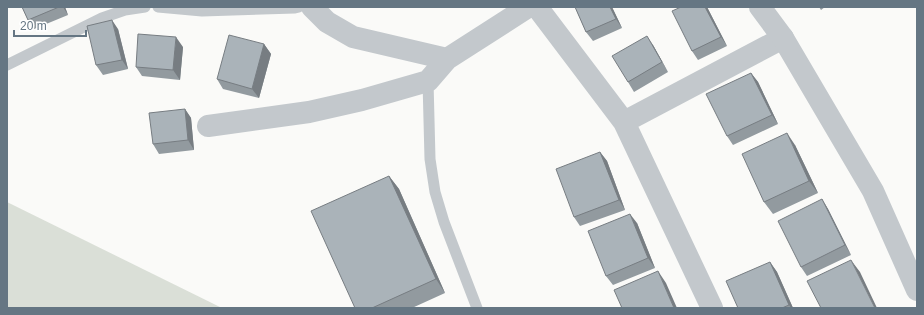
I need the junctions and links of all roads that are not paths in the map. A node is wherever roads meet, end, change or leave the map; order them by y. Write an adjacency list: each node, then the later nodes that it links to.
1 (146, 7): 10 (lane)
2 (158, 7): 3 (lane)
3 (299, 7)
4 (312, 7): 9 (street)
5 (528, 7): 9 (street)
6 (537, 7): 12 (street)
7 (760, 7): 8 (street)
8 (782, 38): 12 (street); 14 (street)
9 (447, 59): 11 (street)
10 (7, 65)
11 (428, 82): 13 (street); 15 (lane)
12 (624, 122): 16 (street)
13 (208, 126)
14 (917, 290)
15 (478, 308)
16 (712, 308)

